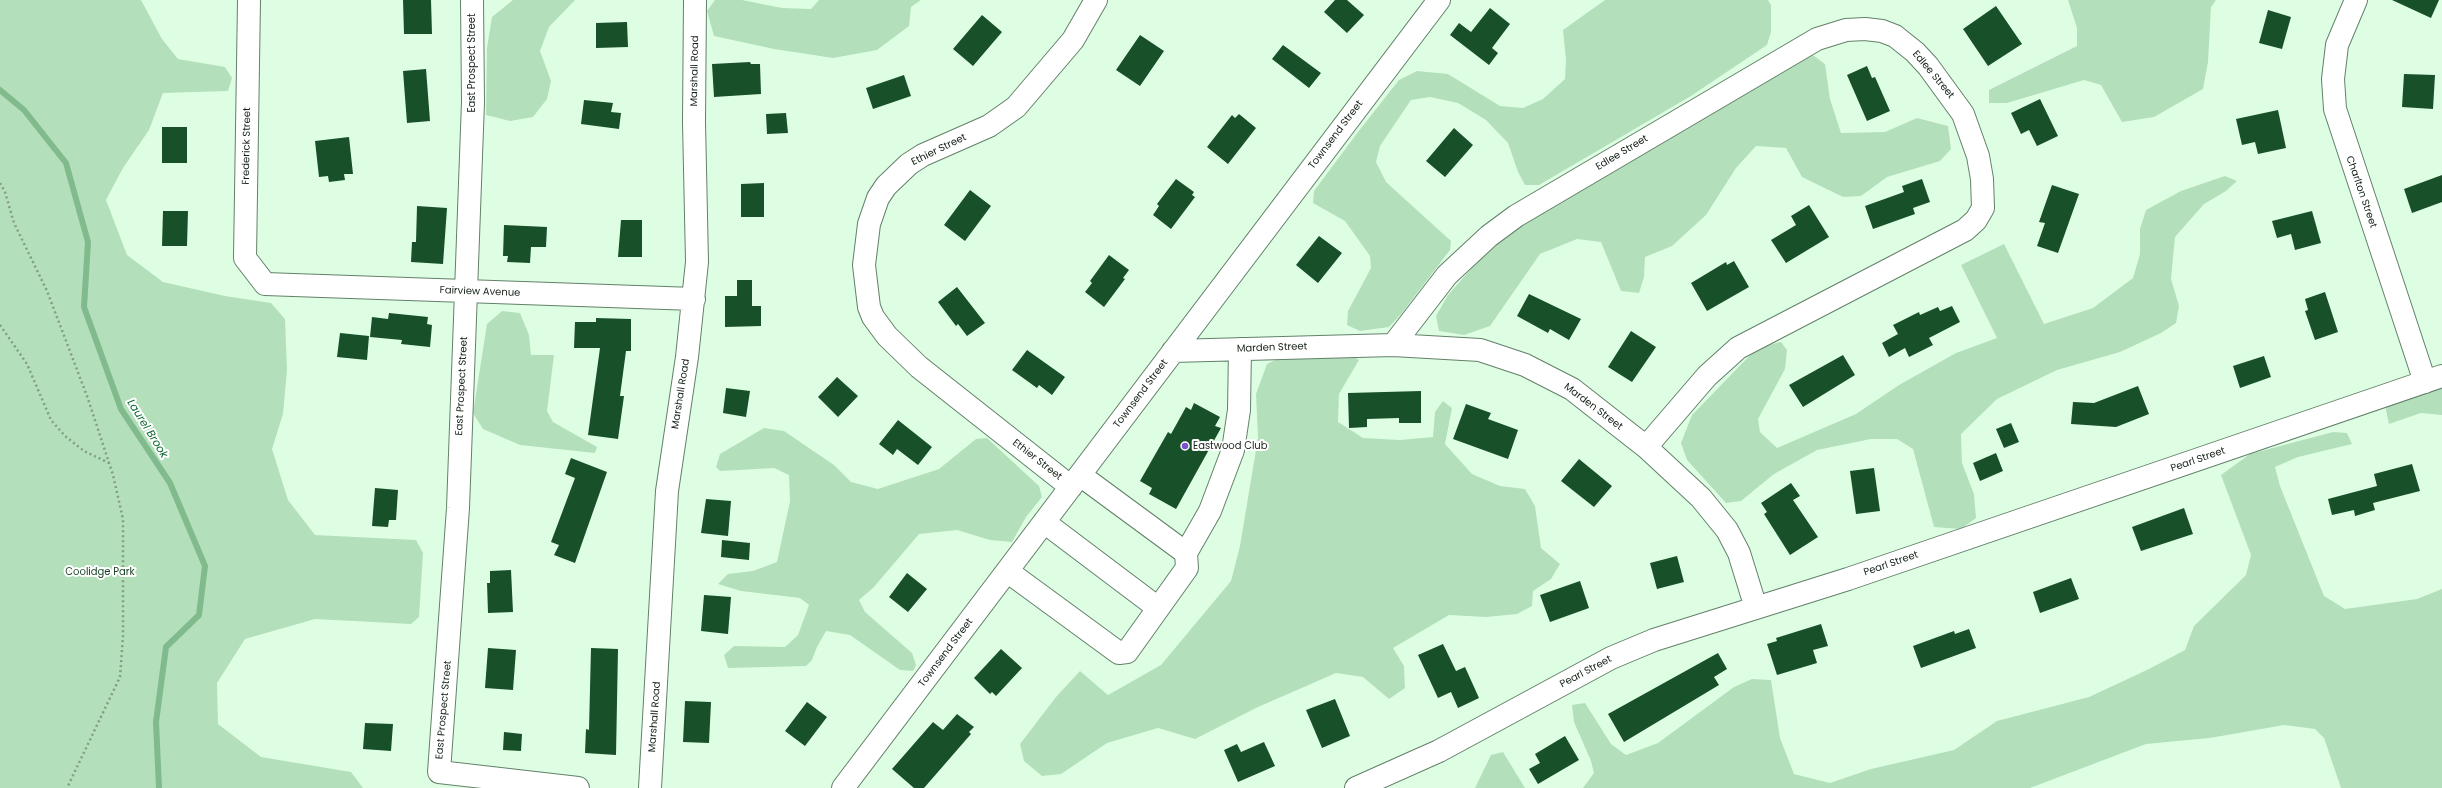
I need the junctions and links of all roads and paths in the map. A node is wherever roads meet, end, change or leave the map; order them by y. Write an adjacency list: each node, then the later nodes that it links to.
1 (249, 0): 8 (street, Frederick Street)
2 (472, 0): 9 (street, East Prospect Street)
3 (695, 0): 10 (street, Marshall Road)
4 (1096, 0): 18 (street, Ethier Street)
5 (1438, 0): 14 (street, Townsend Street)
6 (2356, 0): 15 (street, Charlton Street)
7 (0, 183): 17 (path)
8 (266, 284): 9 (street, Fairview Avenue)
9 (467, 291): 10 (street, Fairview Avenue); 25 (street, East Prospect Street)
10 (694, 299): 26 (street, Marshall Road)
11 (0, 325): 17 (path)
12 (1393, 345): 13 (street, Marden Street); 16 (street, Marden Street); 16 (street, Edlee Street)
13 (1240, 349): 14 (street, Marden Street); 20 (street)
14 (1173, 351): 18 (street, Townsend Street)
15 (2433, 379): 23 (street, Pearl Street)
16 (1646, 447): 23 (street, Marden Street)
17 (109, 463): 24 (path)
18 (1075, 481): 19 (street, Townsend Street); 20 (street, Ethier Street)
19 (1044, 522): 21 (street, Townsend Street); 22 (street)
20 (1186, 554): 22 (street)
21 (1007, 571): 22 (street); 27 (street, Townsend Street)
22 (1158, 608)
23 (1756, 608): 28 (street, Pearl Street)
24 (67, 788)
25 (578, 788)
26 (650, 788)
27 (843, 788)
28 (1356, 788)

